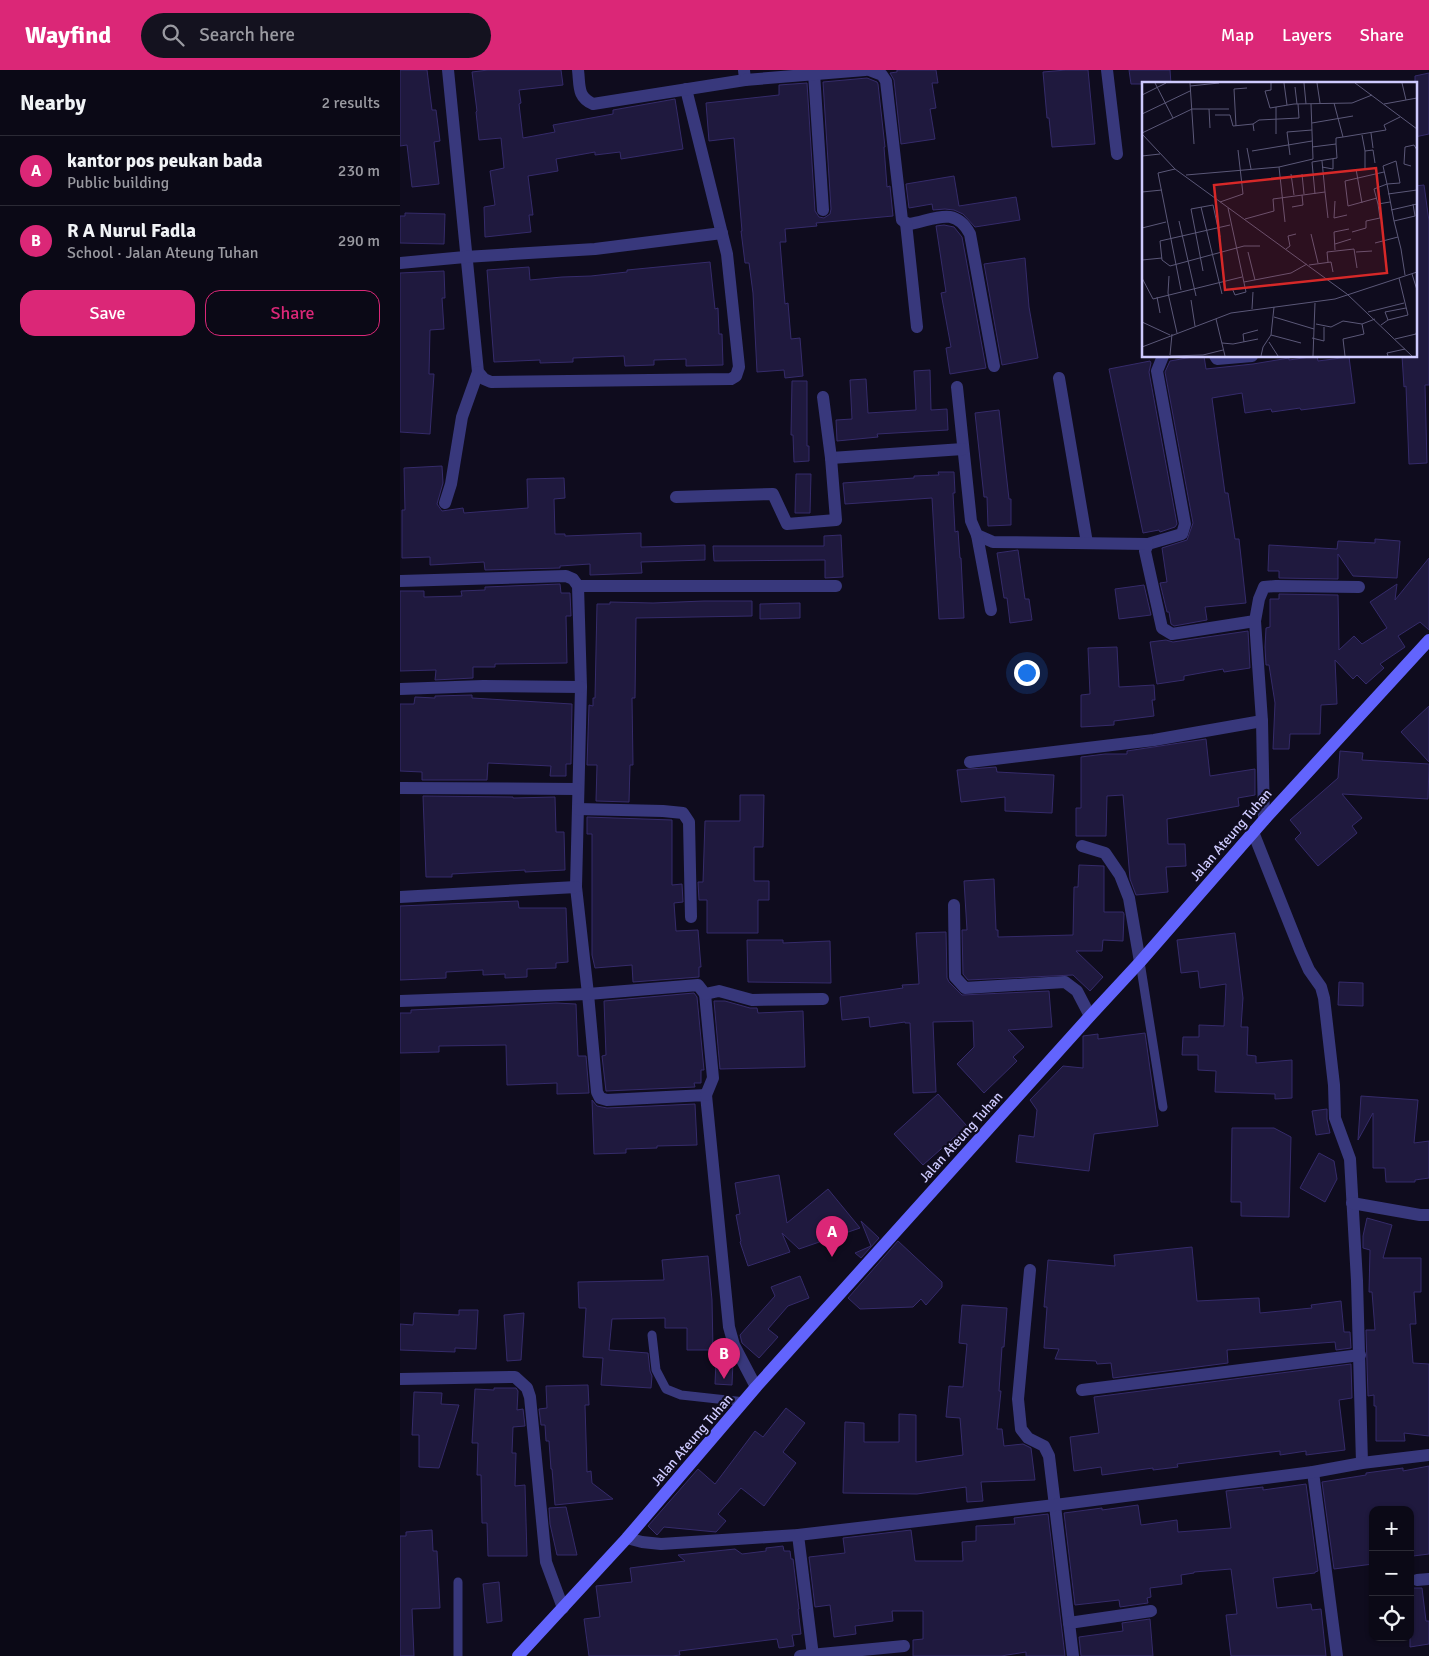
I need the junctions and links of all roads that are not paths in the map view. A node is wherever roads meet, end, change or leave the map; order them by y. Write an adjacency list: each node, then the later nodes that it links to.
1 (448, 70): 14 (street)
2 (578, 70): 9 (street)
3 (865, 70): 6 (street)
4 (869, 70): 7 (street)
5 (1107, 70): 10 (street)
6 (814, 73): 8 (street); 11 (street)
7 (882, 73): 12 (street)
8 (744, 75): 9 (street)
9 (686, 89): 13 (street)
10 (1118, 154)
11 (823, 210)
12 (906, 224): 16 (street); 20 (street)
13 (722, 233): 14 (street); 21 (street)
14 (465, 256): 15 (street); 21 (street)
15 (400, 262)
16 (917, 327)
17 (1161, 358): 31 (street)
18 (1217, 358): 19 (street)
19 (1229, 358)
20 (994, 366)
21 (478, 372): 28 (street)
22 (1059, 378): 30 (street)
23 (957, 387): 25 (street)
24 (823, 398): 26 (street)
25 (963, 449): 26 (street); 29 (street)
26 (831, 458): 27 (street)
27 (676, 497)
28 (445, 503)
29 (977, 535): 30 (street); 36 (street)
30 (1087, 543): 31 (street)
31 (1148, 544): 37 (street)
32 (400, 581): 33 (street)
33 (578, 586): 34 (street); 39 (street)
34 (836, 586)
35 (1360, 587): 37 (street)
36 (990, 610)
37 (1255, 621): 41 (street)
38 (1429, 640): 46 (street, Jalan Ateung Tuhan)
39 (581, 686): 40 (street); 44 (street)
40 (400, 689)
41 (1262, 721): 42 (street); 46 (street)
42 (970, 762)
43 (400, 788): 44 (street)
44 (577, 790): 45 (street)
45 (578, 809): 49 (street); 52 (street)
46 (1264, 820): 47 (street, Jalan Ateung Tuhan)
47 (1253, 832): 53 (street, Jalan Ateung Tuhan); 61 (street)
48 (1082, 846): 53 (street)
49 (576, 887): 50 (street); 54 (street)
50 (400, 897)
51 (954, 905): 58 (street)
52 (692, 917)
53 (1140, 962): 58 (street, Jalan Ateung Tuhan); 60 (lane)
54 (588, 994): 55 (street); 57 (street); 59 (street)
55 (705, 994): 56 (street); 59 (street)
56 (823, 999)
57 (400, 1001)
58 (1090, 1016): 67 (street, Jalan Ateung Tuhan)
59 (706, 1095): 67 (street)
60 (1163, 1107)
61 (1352, 1203): 62 (street); 65 (street)
62 (1429, 1215)
63 (1030, 1270): 73 (street)
64 (652, 1335): 69 (lane)
65 (1360, 1355): 68 (street); 71 (street)
66 (400, 1379): 77 (street)
67 (756, 1387): 69 (street, Jalan Ateung Tuhan)
68 (1082, 1390)
69 (744, 1402): 75 (street, Jalan Ateung Tuhan)
70 (1429, 1455): 71 (street)
71 (1362, 1463): 72 (street)
72 (1313, 1472): 73 (street); 85 (street)
73 (1055, 1505): 74 (street); 79 (street)
74 (798, 1536): 75 (street); 81 (street)
75 (627, 1538): 77 (street, Jalan Ateung Tuhan)
76 (458, 1582): 82 (lane)
77 (563, 1608): 83 (street, Jalan Ateung Tuhan)
78 (1151, 1611): 79 (street)
79 (1069, 1623): 84 (street)
80 (904, 1646): 81 (street)
81 (808, 1655)
82 (458, 1656)
83 (518, 1656)
84 (1073, 1656)
85 (1337, 1656)

